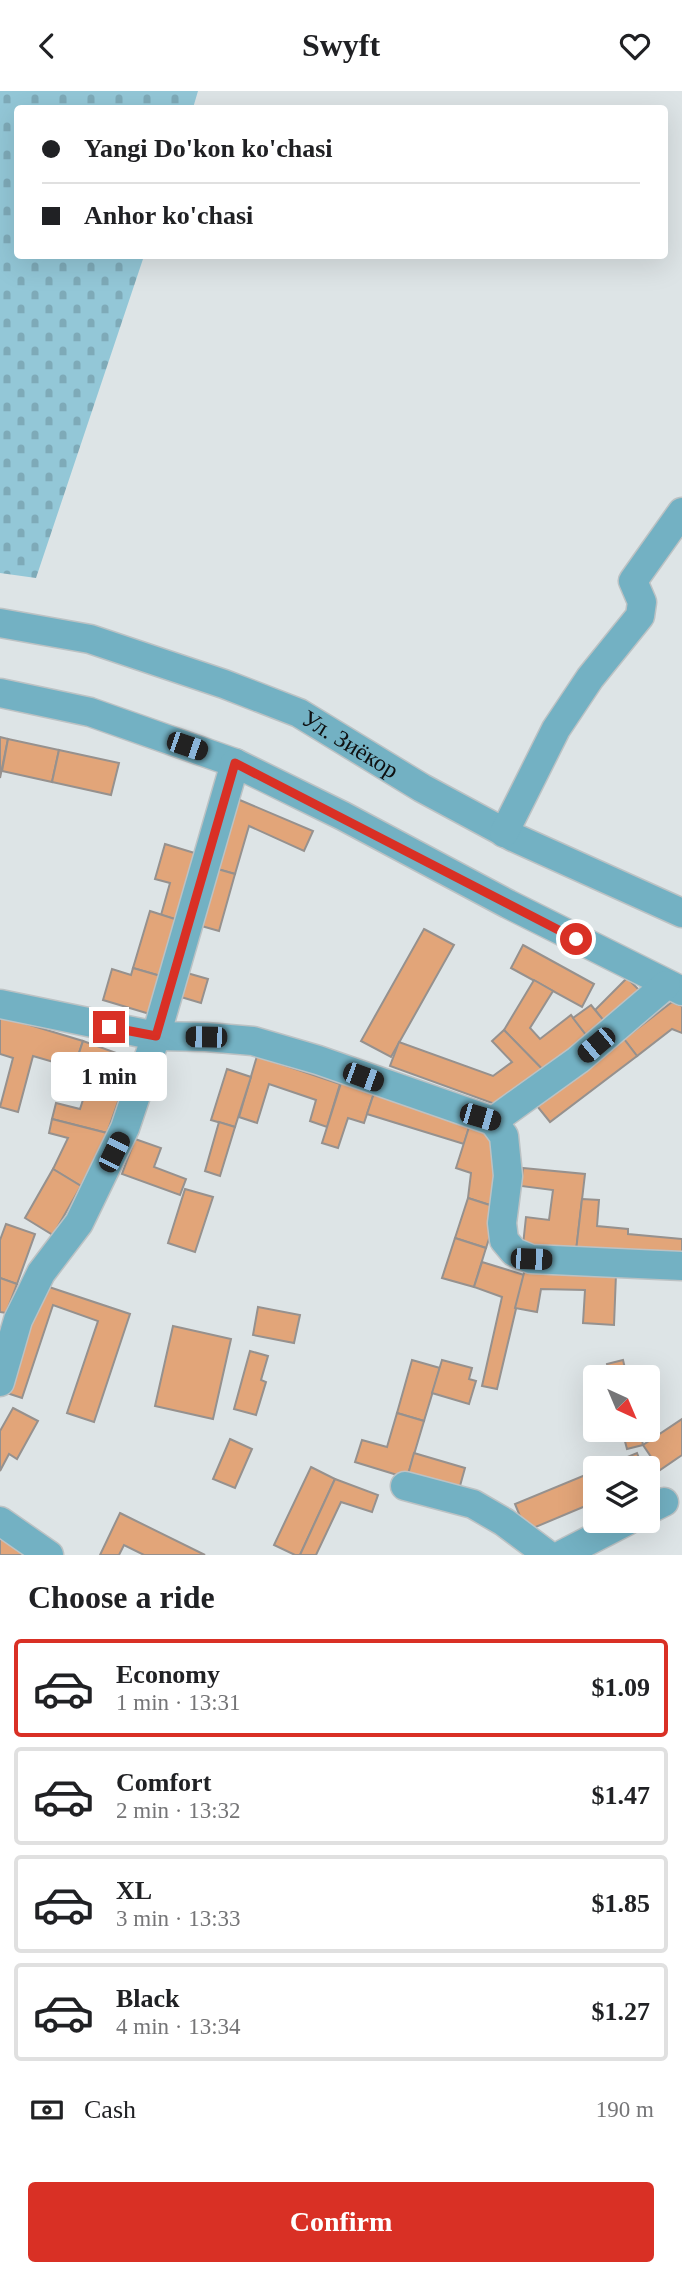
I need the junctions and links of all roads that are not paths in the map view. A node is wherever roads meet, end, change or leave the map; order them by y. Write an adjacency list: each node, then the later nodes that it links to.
1 (682, 512): 5 (street)
2 (0, 623): 5 (street, Ул. Зиёкор)
3 (0, 693): 4 (street)
4 (235, 763): 7 (street); 9 (street)
5 (504, 833): 6 (street, Ул. Зиёкор)
6 (682, 913)
7 (674, 988): 10 (street)
8 (0, 1004): 9 (street)
9 (156, 1036): 10 (street); 12 (street)
10 (493, 1121): 11 (street)
11 (682, 1266)
12 (0, 1382)
13 (405, 1486): 17 (street)
14 (0, 1521): 16 (street)
15 (602, 1533): 17 (street)
16 (49, 1555)
17 (556, 1555)

